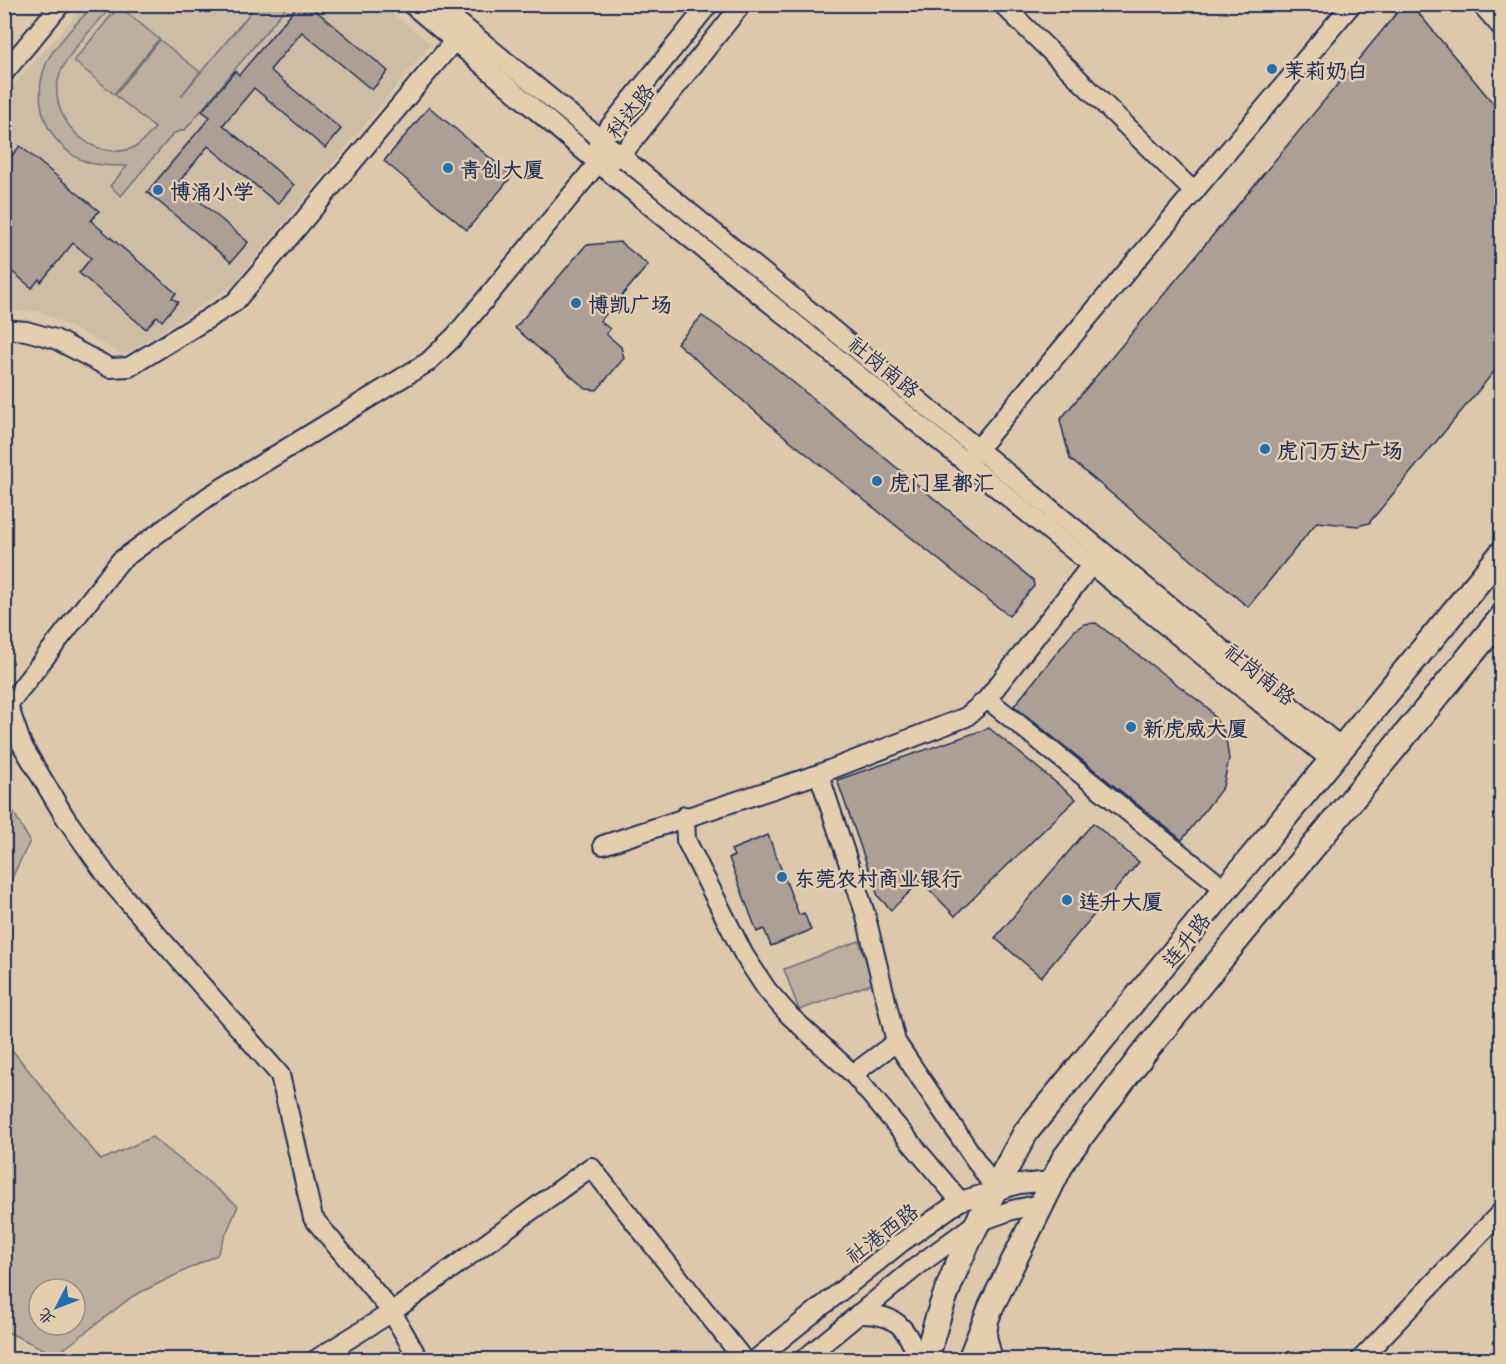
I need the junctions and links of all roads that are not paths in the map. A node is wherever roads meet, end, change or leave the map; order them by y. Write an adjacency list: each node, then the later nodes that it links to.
1 (61, 4): 11 (street)
2 (411, 4): 10 (street, 社岗南路)
3 (436, 4): 12 (street, 社岗南路)
4 (709, 4): 12 (street, 科达路)
5 (742, 4): 13 (street, 科达路)
6 (1002, 4): 15 (street)
7 (1352, 4): 15 (street)
8 (1481, 4): 9 (street)
9 (1502, 28)
10 (455, 40): 14 (street, 社岗南路); 16 (street)
11 (4, 73)
12 (599, 140): 13 (street, 社岗南路); 14 (street, 科达路)
13 (620, 157): 14 (street, 科达路); 17 (street, 社岗南路)
14 (598, 163): 17 (street, 社岗南路); 22 (street)
15 (1194, 192): 17 (street)
16 (4, 329)
17 (972, 456): 19 (street, 社岗南路); 23 (street, 社岗南路)
18 (1502, 553): 23 (main road, 连升路)
19 (1092, 564): 21 (street); 23 (street, 社岗南路)
20 (1502, 617): 30 (main road, 连升路)
21 (987, 699): 24 (street); 27 (street)
22 (6, 705): 37 (street)
23 (1337, 754): 27 (main road, 连升路)
24 (819, 774): 25 (street); 28 (street)
25 (686, 816): 26 (street); 29 (street)
26 (603, 844)
27 (1226, 890): 31 (main road, 连升路)
28 (896, 1042): 29 (street); 31 (street)
29 (853, 1074): 32 (street)
30 (1052, 1181): 31 (street, 社港西路); 33 (main road, 连升路)
31 (995, 1189): 32 (street, 社港西路); 35 (main road, 连升路)
32 (960, 1201): 42 (street, 社港西路)
33 (1041, 1204): 35 (street); 36 (main road, 连升路)
34 (1502, 1211): 48 (street)
35 (976, 1222): 38 (street); 45 (main road, 连升路)
36 (991, 1307): 46 (main road, 连升路); 47 (street)
37 (392, 1312): 39 (street); 40 (street); 41 (street)
38 (858, 1314): 43 (street); 44 (street)
39 (315, 1359)
40 (419, 1359)
41 (744, 1359)
42 (755, 1359)
43 (803, 1359)
44 (918, 1359)
45 (927, 1359)
46 (970, 1359)
47 (993, 1359)
48 (1360, 1359)

